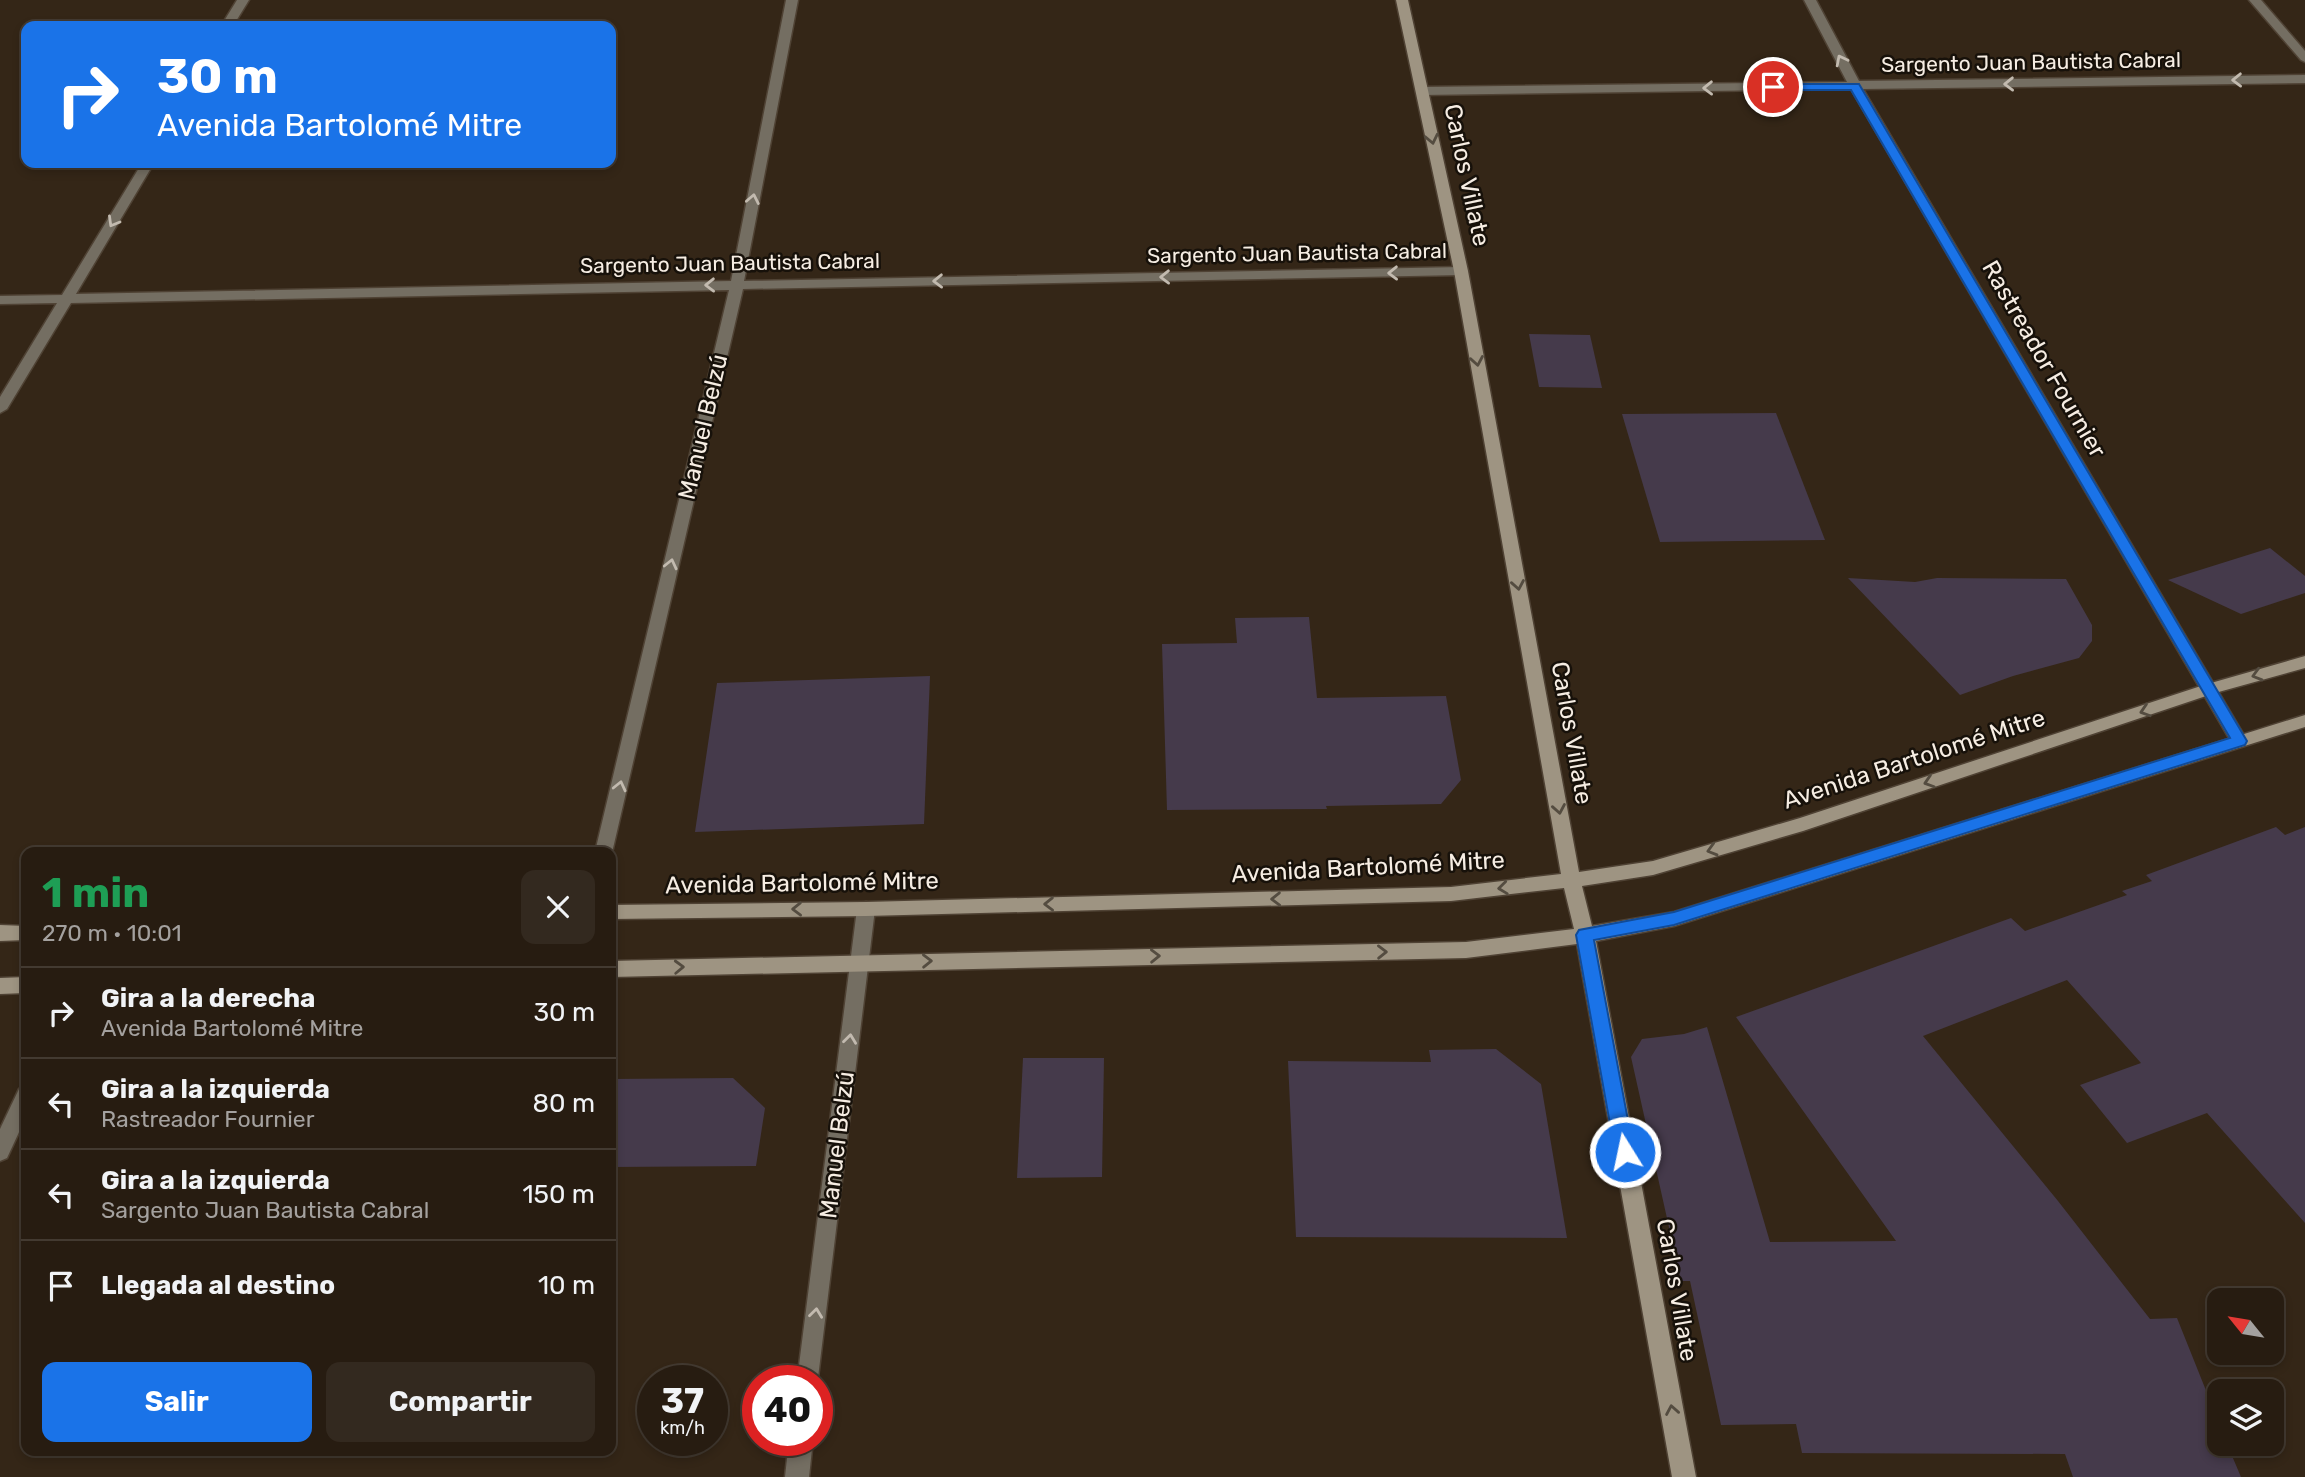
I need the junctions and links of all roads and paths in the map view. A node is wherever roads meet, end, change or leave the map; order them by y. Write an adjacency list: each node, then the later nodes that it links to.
1 (243, 0): 6 (street)
2 (792, 0): 13 (street, Manuel Belzú, one-way to 2)
3 (1402, 0): 10 (main road, Carlos Villate)
4 (1810, 0): 9 (street, Rastreador Fournier, one-way to 4)
5 (2255, 0): 7 (street)
6 (230, 21)
7 (2305, 58)
8 (2305, 79): 9 (street, Sargento Juan Bautista Cabral, one-way to 9)
9 (1855, 86): 10 (street, Sargento Juan Bautista Cabral, one-way to 10); 18 (street, Rastreador Fournier)
10 (1422, 90): 12 (main road, Carlos Villate, one-way to 12)
11 (145, 168): 14 (street, one-way to 14)
12 (1461, 271): 13 (street, Sargento Juan Bautista Cabral, one-way to 13); 22 (main road, Carlos Villate, one-way to 22)
13 (737, 284): 14 (street, Sargento Juan Bautista Cabral, one-way to 14); 21 (street, Manuel Belzú, one-way to 13)
14 (68, 298): 15 (street, Sargento Juan Bautista Cabral); 16 (street)
15 (0, 299)
16 (0, 409)
17 (2305, 662): 18 (main road, Avenida Bartolomé Mitre, one-way to 18)
18 (2210, 689): 20 (street, Rastreador Fournier); 22 (main road, Avenida Bartolomé Mitre, one-way to 22)
19 (2305, 721): 20 (main road)
20 (2239, 741): 27 (main road)
21 (605, 847)
22 (1571, 880): 23 (main road, Avenida Bartolomé Mitre, one-way to 23); 27 (main road, Carlos Villate)
23 (866, 909): 24 (main road, Avenida Bartolomé Mitre, one-way to 24); 28 (street, Manuel Belzú)
24 (616, 912)
25 (0, 933): 26 (main road)
26 (21, 933)
27 (1585, 935): 28 (main road, one-way to 27); 37 (main road, Carlos Villate, one-way to 27)
28 (859, 962): 29 (main road, one-way to 28); 34 (street, Manuel Belzú, one-way to 28)
29 (616, 969)
30 (21, 985): 31 (main road)
31 (0, 986)
32 (21, 1106): 33 (street)
33 (0, 1152)
34 (810, 1365)
35 (799, 1456): 36 (street)
36 (797, 1477)
37 (1684, 1477)

